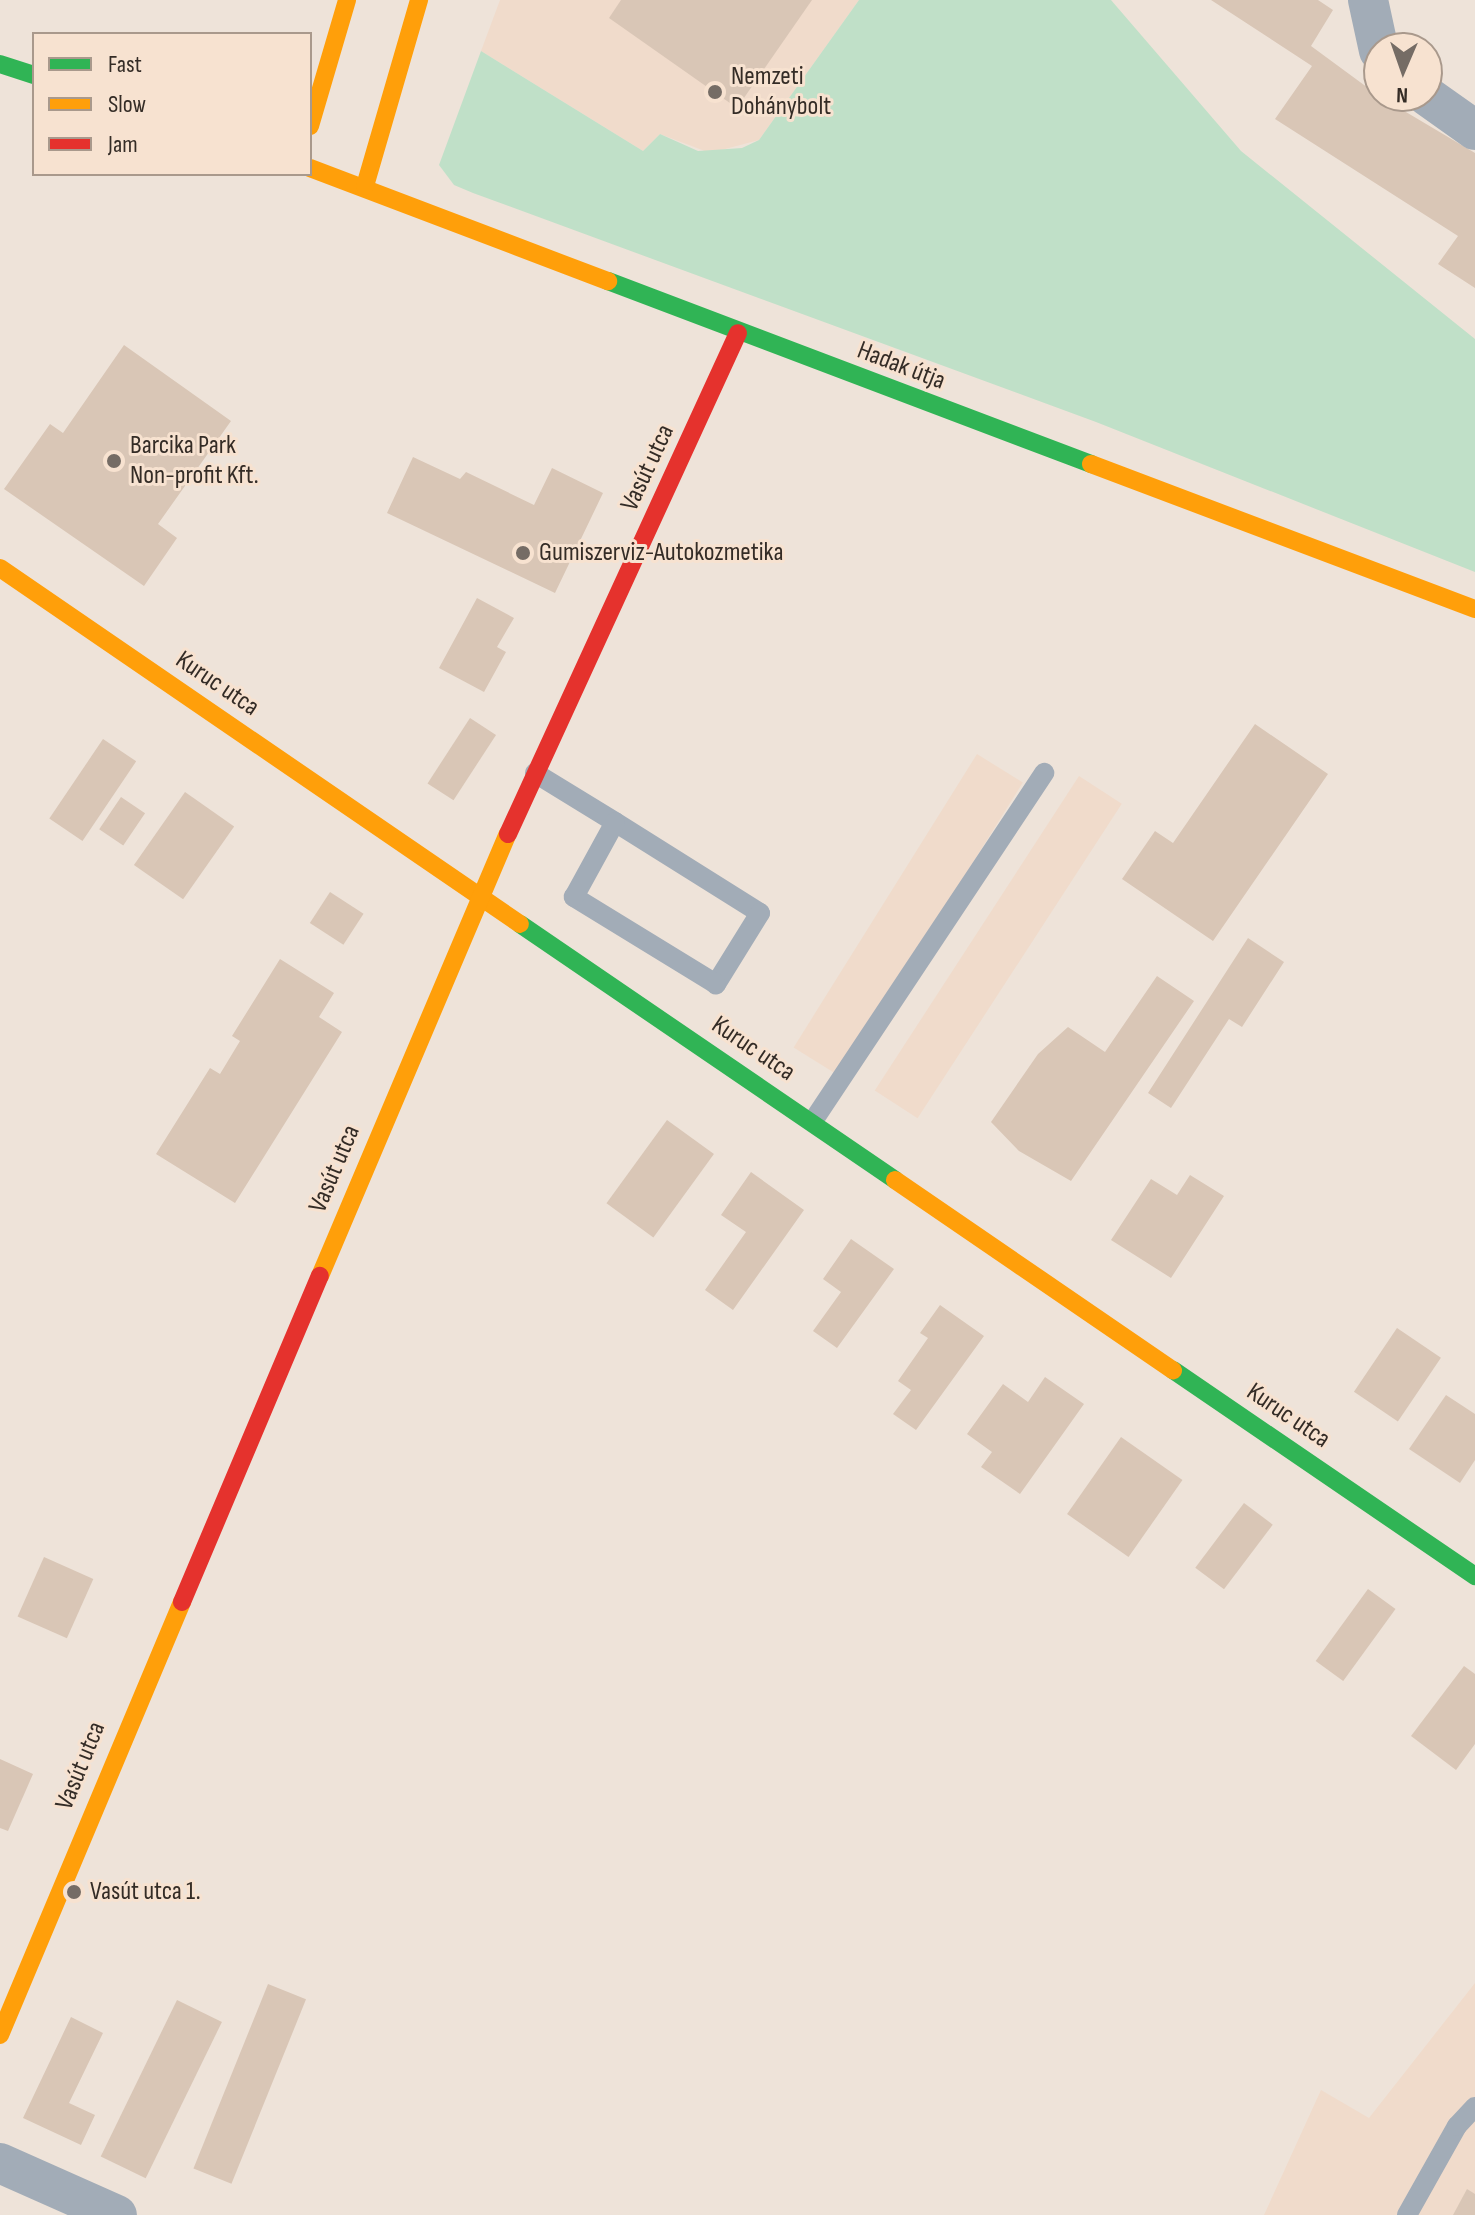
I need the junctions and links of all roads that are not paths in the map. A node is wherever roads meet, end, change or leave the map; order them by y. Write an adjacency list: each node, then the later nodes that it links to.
1 (347, 0): 8 (street)
2 (419, 0): 11 (street)
3 (1368, 0): 4 (street)
4 (1375, 32)
5 (0, 64): 6 (street)
6 (32, 74)
7 (1443, 107): 9 (street)
8 (312, 119)
9 (1475, 130)
10 (312, 169): 11 (street, Hadak útja)
11 (365, 186): 12 (street, Hadak útja)
12 (738, 333): 14 (street, Hadak útja); 15 (street, Vasút utca)
13 (0, 568): 18 (street, Kuruc utca)
14 (1475, 609)
15 (535, 773): 17 (lane); 18 (street, Vasút utca)
16 (1044, 773): 19 (lane)
17 (615, 822): 17 (lane)
18 (480, 895): 19 (street, Kuruc utca); 21 (street, Vasút utca)
19 (813, 1121): 20 (street, Kuruc utca)
20 (1475, 1576)
21 (0, 2035)
22 (1475, 2107): 25 (lane)
23 (0, 2163): 24 (street)
24 (117, 2215)
25 (1407, 2215)

